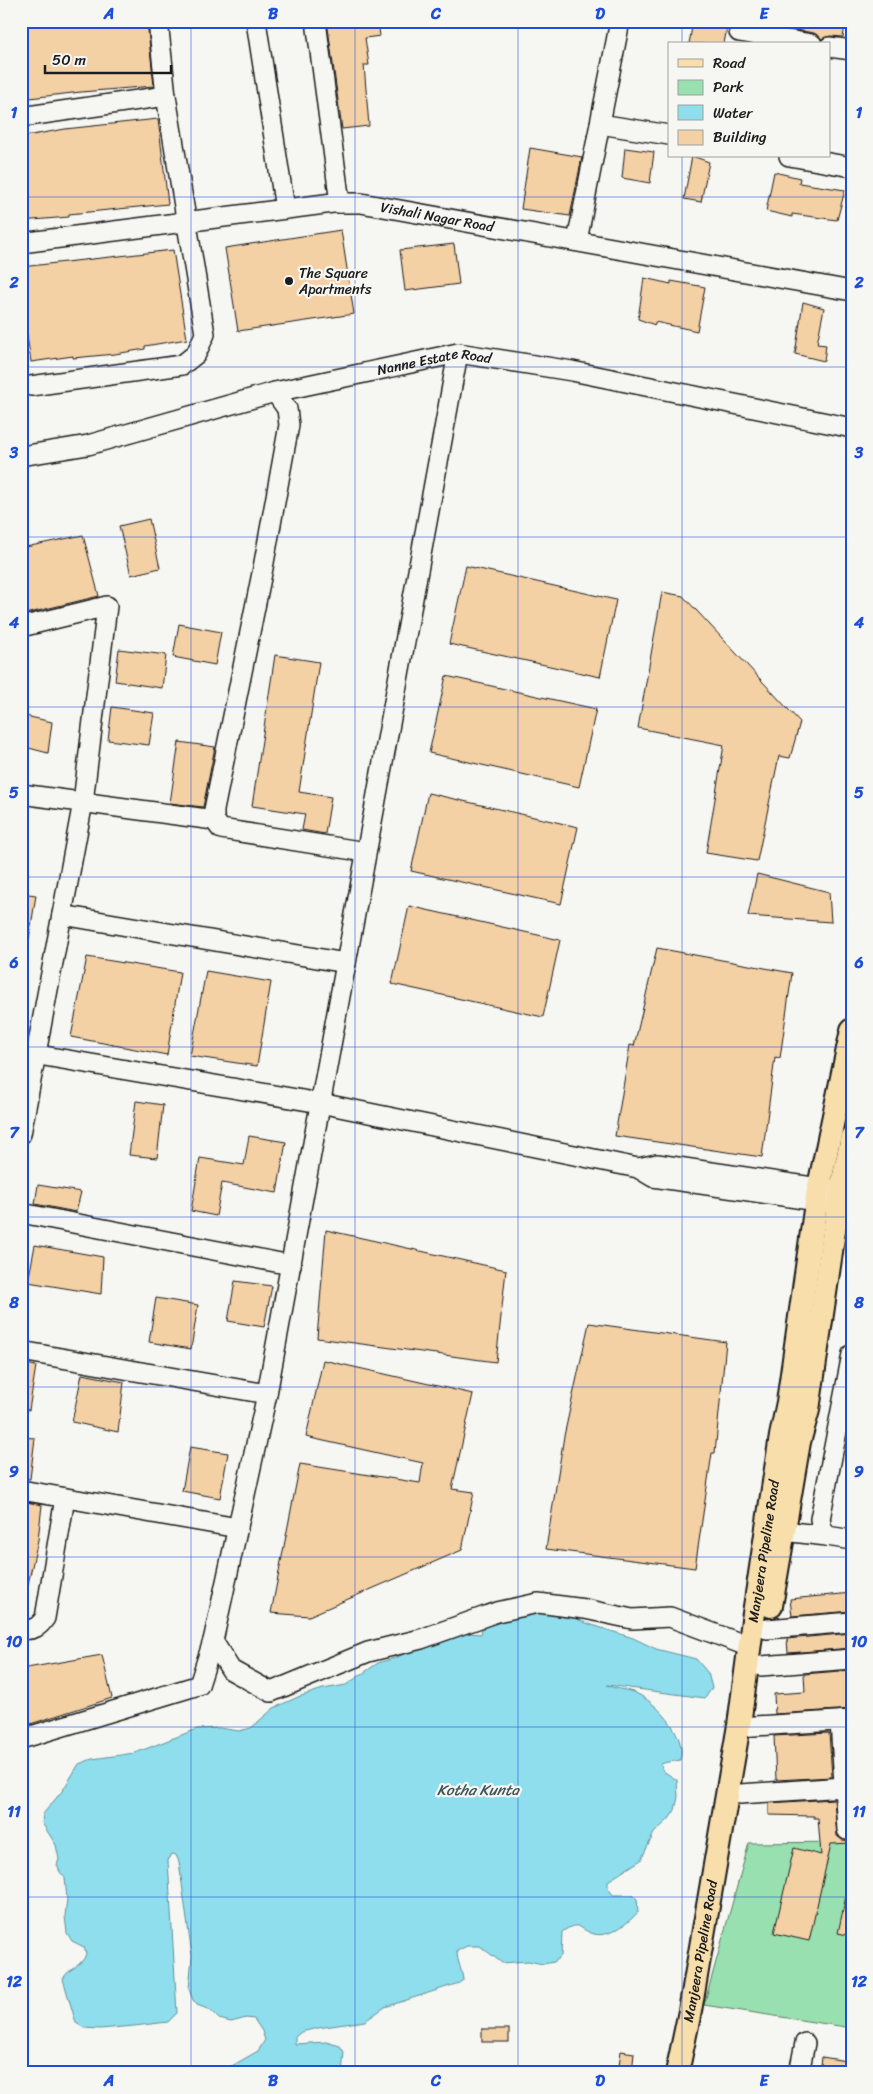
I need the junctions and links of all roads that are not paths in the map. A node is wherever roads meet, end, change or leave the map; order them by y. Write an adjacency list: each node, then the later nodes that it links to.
1 (158, 21): 9 (street)
2 (256, 21): 16 (street)
3 (316, 21): 15 (street)
4 (620, 21): 11 (street)
5 (739, 32): 6 (street)
6 (800, 42)
7 (830, 46): 8 (street)
8 (852, 50)
9 (166, 96): 10 (street); 17 (street)
10 (21, 117)
11 (600, 124): 12 (street); 18 (street)
12 (668, 135)
13 (800, 158): 14 (street)
14 (852, 168)
15 (340, 203): 16 (street, Vishali Nagar Road); 18 (street, Vishali Nagar Road)
16 (285, 209): 17 (street, Vishali Nagar Road)
17 (186, 223): 19 (street, Vishali Nagar Road); 22 (street)
18 (577, 241): 20 (street, Vishali Nagar Road)
19 (21, 243)
20 (852, 291)
21 (458, 353): 23 (street, Nanne Estate Road); 24 (street, Nanne Estate Road); 30 (street)
22 (31, 386)
23 (275, 392): 25 (street, Nanne Estate Road); 29 (street)
24 (852, 428)
25 (21, 456)
26 (21, 628): 28 (street)
27 (21, 794): 28 (street)
28 (83, 802): 29 (street); 31 (street)
29 (214, 820): 30 (street)
30 (366, 852): 32 (street)
31 (62, 915): 32 (street); 34 (street)
32 (346, 962): 35 (street)
33 (852, 1030): 38 (main road, Manjeera Pipeline Road)
34 (29, 1053): 35 (street); 36 (street)
35 (320, 1104): 38 (street); 40 (street)
36 (21, 1134)
37 (852, 1137): 38 (main road, Manjeera Pipeline Road)
38 (836, 1198): 44 (main road, Manjeera Pipeline Road)
39 (21, 1213): 40 (street)
40 (291, 1265): 43 (street)
41 (21, 1351): 43 (street)
42 (852, 1354): 49 (street)
43 (267, 1394): 47 (street)
44 (790, 1439): 48 (main road, Manjeera Pipeline Road); 55 (main road, Manjeera Pipeline Road)
45 (21, 1490): 46 (street)
46 (65, 1498): 47 (street); 52 (street)
47 (238, 1528): 54 (street)
48 (783, 1531): 49 (street); 53 (main road, Manjeera Pipeline Road)
49 (827, 1536): 50 (street)
50 (852, 1540)
51 (852, 1622): 53 (street)
52 (21, 1629)
53 (767, 1629): 55 (main road, Manjeera Pipeline Road)
54 (213, 1641): 55 (street); 59 (street)
55 (756, 1657): 56 (street); 58 (main road, Manjeera Pipeline Road)
56 (852, 1658)
57 (846, 1721): 58 (street); 60 (street)
58 (745, 1727): 61 (main road, Manjeera Pipeline Road); 64 (main road, Manjeera Pipeline Road)
59 (21, 1739)
60 (844, 1787): 61 (street); 62 (street)
61 (740, 1794): 65 (main road, Manjeera Pipeline Road)
62 (847, 1830)
63 (805, 2043): 66 (street)
64 (677, 2073)
65 (691, 2073)
66 (799, 2073)

